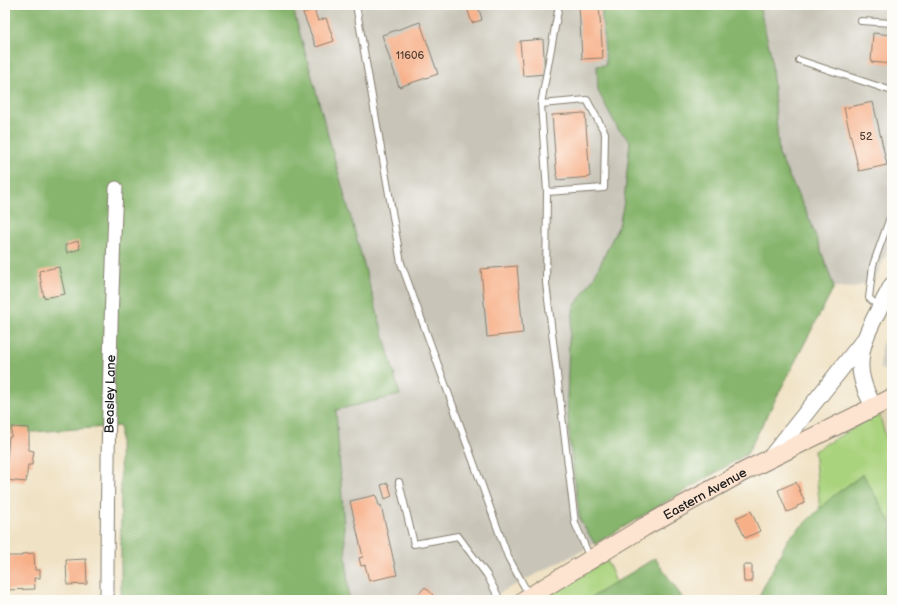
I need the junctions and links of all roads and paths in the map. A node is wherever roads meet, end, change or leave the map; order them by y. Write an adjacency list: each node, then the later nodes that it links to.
1 (356, 5): 19 (lane)
2 (559, 5): 7 (lane)
3 (861, 21): 4 (lane)
4 (892, 24)
5 (799, 60): 6 (lane)
6 (892, 91)
7 (541, 104): 9 (lane); 9 (lane)
8 (116, 188): 20 (street, Beasley Lane)
9 (547, 192): 18 (lane)
10 (892, 212): 12 (lane)
11 (892, 285): 12 (street)
12 (880, 308): 13 (street)
13 (864, 340): 15 (street); 16 (street)
14 (892, 398): 15 (main road, Eastern Avenue)
15 (874, 407): 16 (main road, Eastern Avenue)
16 (770, 458): 18 (main road, Eastern Avenue)
17 (399, 482): 21 (lane)
18 (590, 560): 19 (main road, Eastern Avenue)
19 (527, 598)
20 (108, 600)
21 (500, 600)

